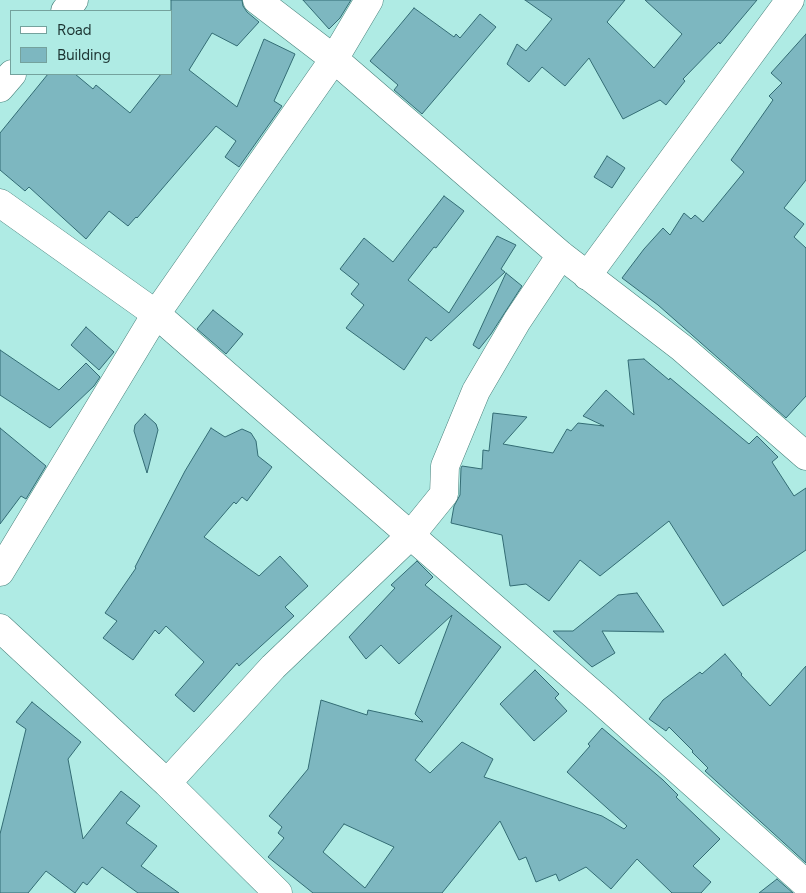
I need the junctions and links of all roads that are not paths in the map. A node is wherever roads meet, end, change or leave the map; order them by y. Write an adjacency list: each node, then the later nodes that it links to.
1 (74, 0): 5 (street)
2 (257, 0): 6 (street)
3 (369, 0): 6 (street)
4 (790, 0): 11 (street)
5 (66, 10)
6 (334, 59): 10 (street); 12 (street)
7 (11, 75): 8 (street)
8 (0, 88)
9 (0, 203): 12 (street)
10 (561, 255): 11 (street); 14 (street)
11 (587, 276): 13 (street)
12 (156, 314): 14 (street); 15 (street)
13 (806, 456)
14 (410, 536): 17 (street); 18 (street)
15 (0, 572)
16 (0, 628): 17 (street)
17 (167, 783): 19 (street)
18 (806, 884)
19 (278, 893)

